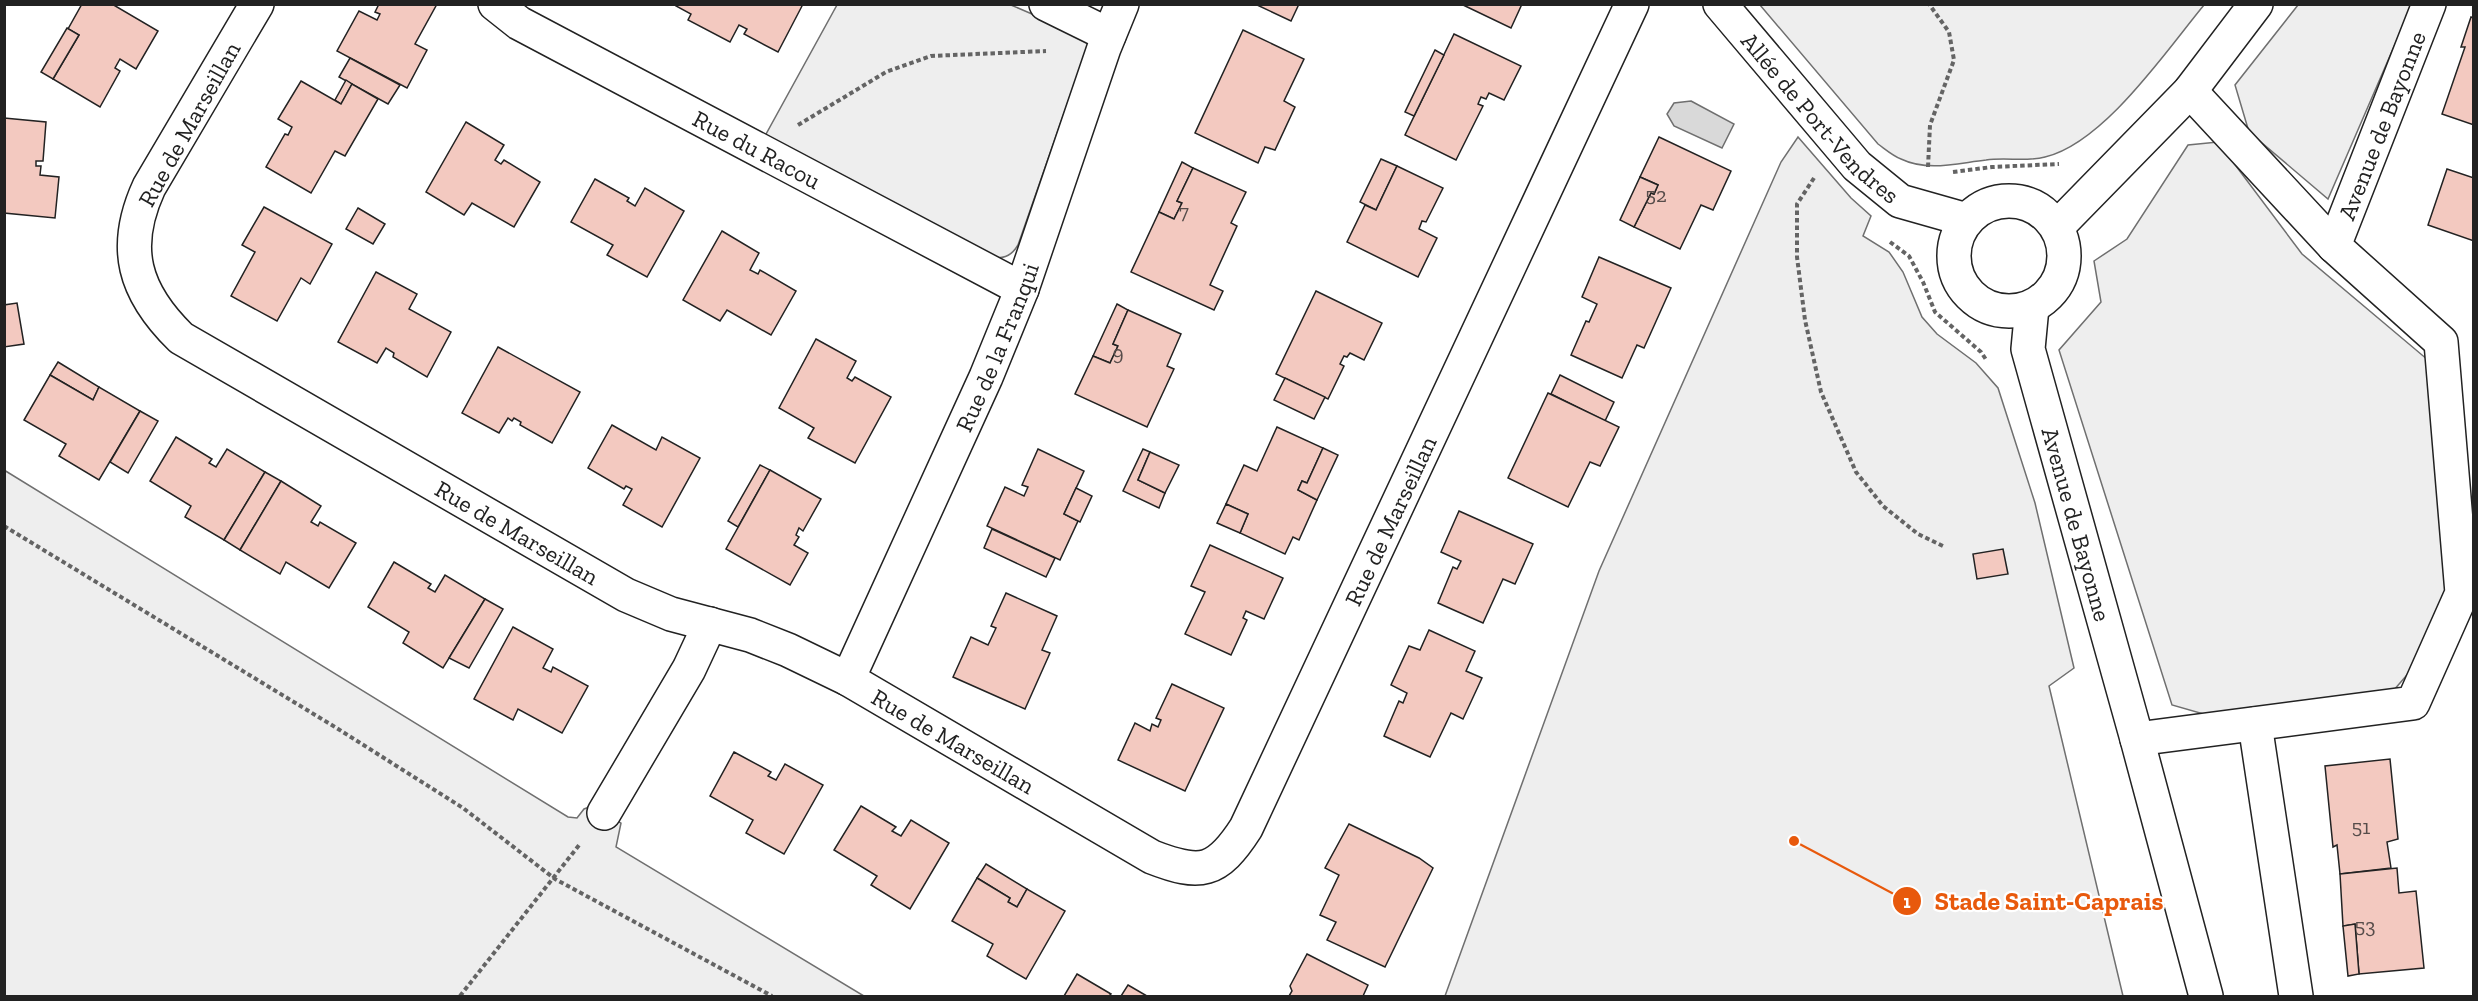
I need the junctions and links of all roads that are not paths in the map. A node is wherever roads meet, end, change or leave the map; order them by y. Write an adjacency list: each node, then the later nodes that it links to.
1 (256, 4): 16 (street, Rue de Marseillan)
2 (495, 4): 14 (street, Rue du Racou)
3 (1046, 4): 9 (street)
4 (1122, 4): 9 (street, Rue de la Franqui)
5 (1632, 4): 17 (street, Rue de Marseillan)
6 (1720, 4): 11 (street, Allée de Port-Vendres)
7 (2256, 4): 10 (street)
8 (2429, 4): 13 (street, Avenue de Bayonne)
9 (1107, 42): 14 (street, Rue de la Franqui)
10 (2190, 91): 12 (street); 13 (street, Avenue de Bayonne)
11 (1967, 220): 12 (street); 15 (street)
12 (2058, 227): 15 (street)
13 (2334, 246): 18 (street, Avenue de Bayonne)
14 (1022, 289): 17 (street, Rue de la Franqui)
15 (2032, 307): 19 (street, Avenue de Bayonne)
16 (710, 624): 17 (street, Rue de Marseillan); 20 (street)
17 (848, 679)
18 (2255, 724): 19 (street, Avenue de Bayonne); 22 (street)
19 (2137, 739): 21 (street, Avenue de Bayonne)
20 (604, 813)
21 (2206, 996)
22 (2296, 996)

